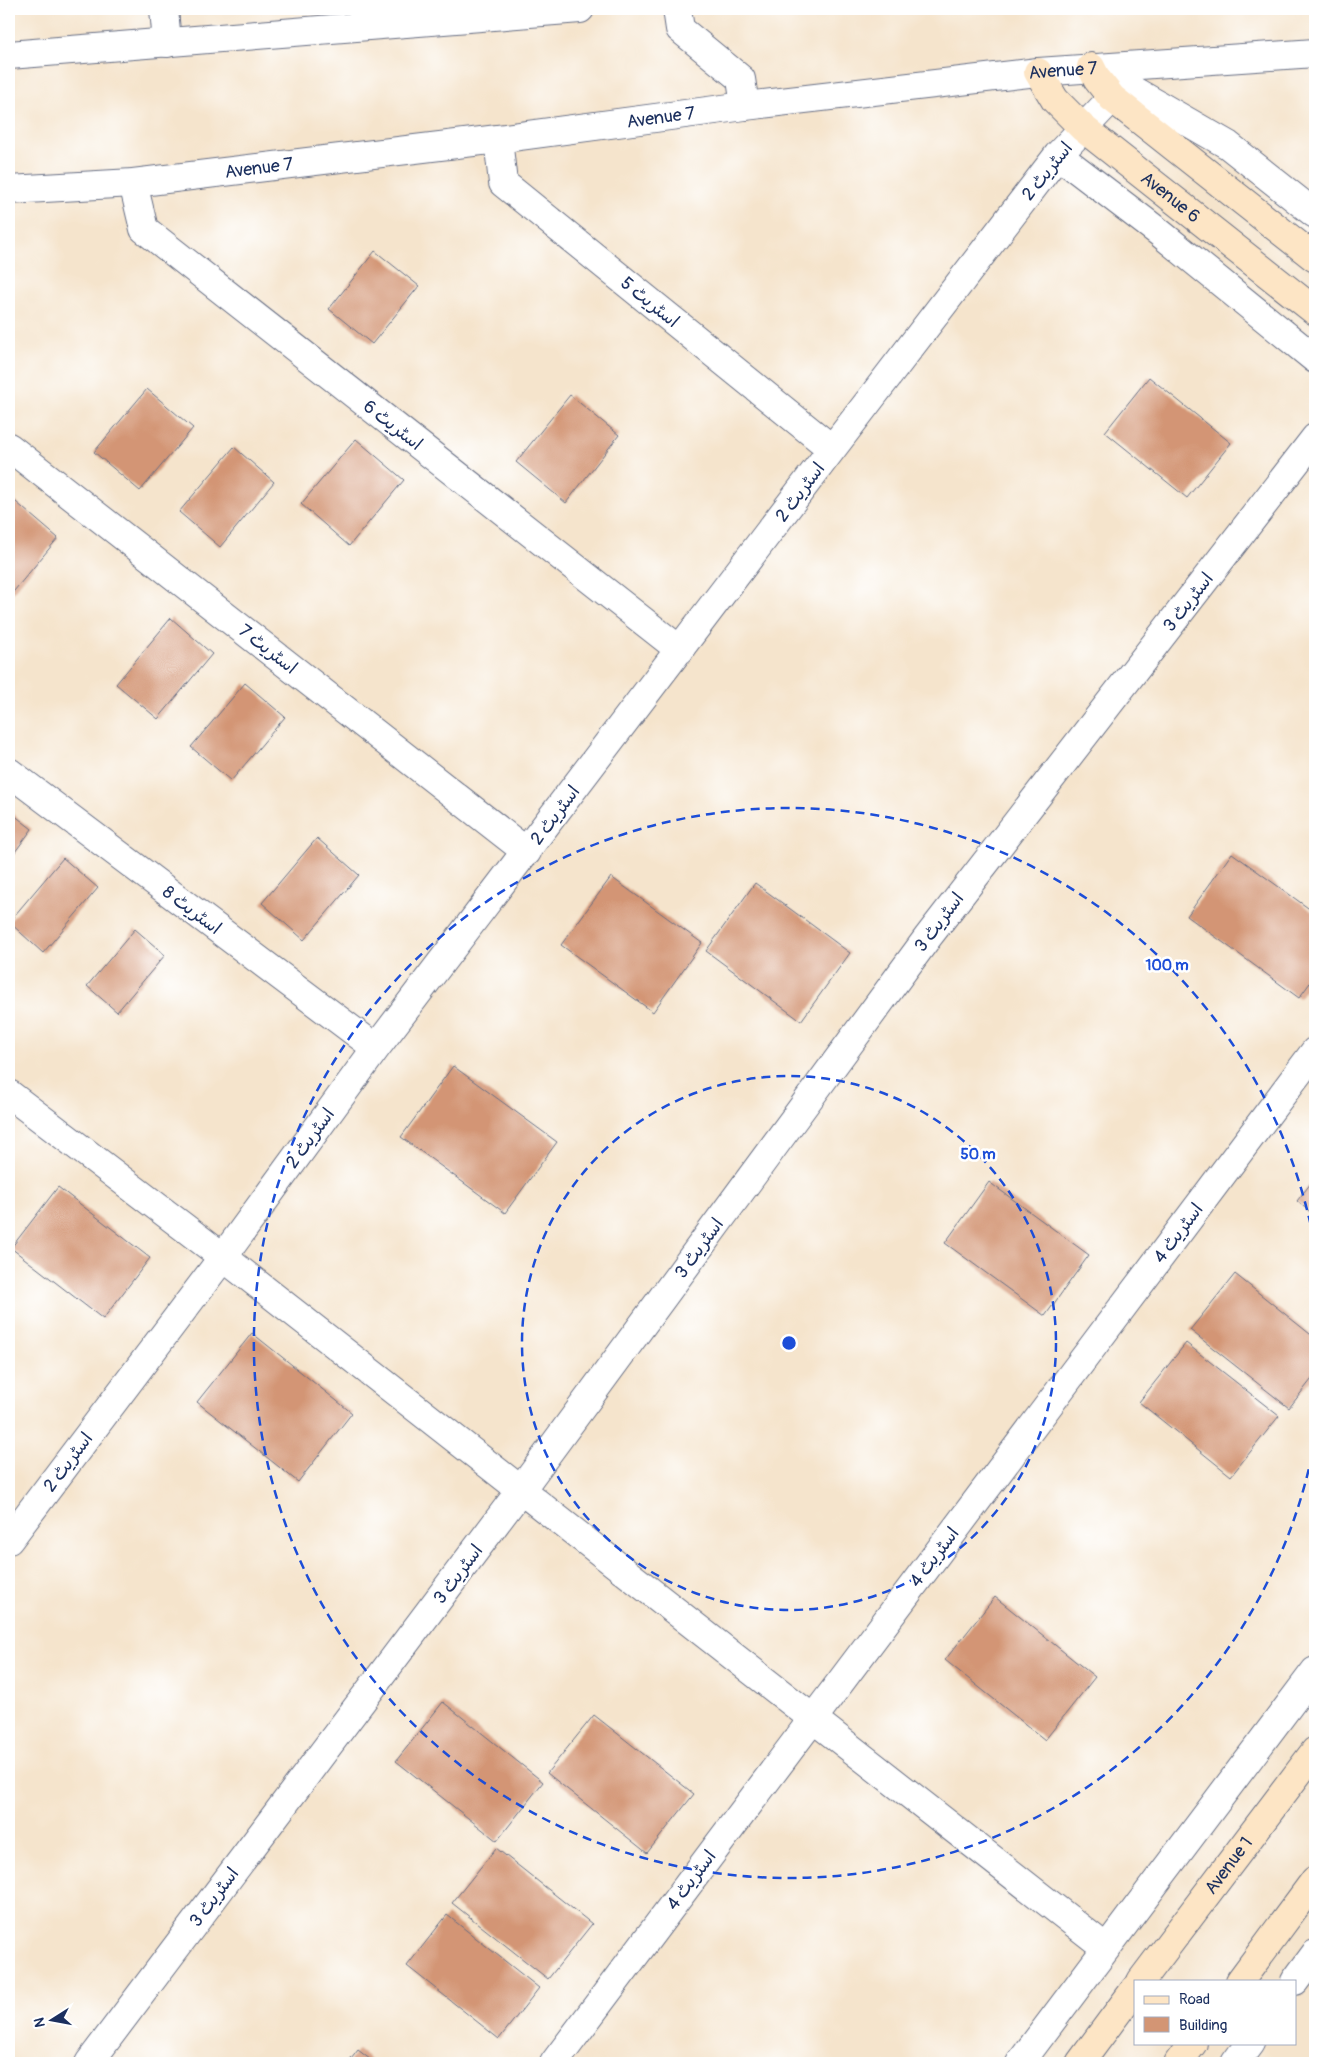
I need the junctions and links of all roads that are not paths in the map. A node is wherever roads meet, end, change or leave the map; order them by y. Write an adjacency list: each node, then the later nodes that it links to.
1 (164, 9): 5 (street)
2 (580, 9): 4 (street)
3 (677, 9): 11 (street)
4 (537, 10): 5 (street)
5 (167, 43): 7 (street)
6 (1315, 53): 8 (street, Avenue 7)
7 (9, 55)
8 (1091, 67): 9 (street, Avenue 7); 10 (main road); 17 (street)
9 (1038, 72): 11 (street, Avenue 7); 12 (main road, Avenue 6)
10 (1112, 98): 12 (street, اسٹریٹ 2); 18 (main road)
11 (745, 106): 13 (street, Avenue 7)
12 (1083, 128): 14 (street, اسٹریٹ 2); 19 (main road, Avenue 6)
13 (498, 139): 15 (street, Avenue 7); 23 (street, اسٹریٹ 5)
14 (1058, 155): 20 (street); 23 (street, اسٹریٹ 2)
15 (133, 183): 16 (street, Avenue 7); 24 (street, اسٹریٹ 6)
16 (9, 190)
17 (1315, 214)
18 (1315, 258)
19 (1315, 311)
20 (1315, 358)
21 (1315, 438): 31 (street, اسٹریٹ 3)
22 (9, 447): 26 (street, اسٹریٹ 7)
23 (832, 449): 24 (street, اسٹریٹ 2)
24 (680, 650): 26 (street, اسٹریٹ 2)
25 (9, 772): 27 (street, اسٹریٹ 8)
26 (527, 852): 27 (street, اسٹریٹ 2)
27 (376, 1048): 30 (street, اسٹریٹ 2)
28 (1315, 1051): 34 (street, اسٹریٹ 4)
29 (9, 1094): 30 (street)
30 (224, 1257): 31 (street); 32 (street, اسٹریٹ 2)
31 (520, 1491): 34 (street); 44 (street, اسٹریٹ 3)
32 (9, 1540)
33 (1315, 1671): 37 (street)
34 (813, 1718): 37 (street); 45 (street, اسٹریٹ 4)
35 (1315, 1751): 39 (main road, Avenue 1)
36 (1315, 1880): 40 (main road)
37 (1106, 1948): 46 (street)
38 (1315, 1954): 41 (street)
39 (1142, 1980)
40 (1241, 1980)
41 (1296, 1980)
42 (1134, 1990): 47 (main road)
43 (1192, 2044): 48 (main road)
44 (89, 2063)
45 (554, 2063)
46 (1020, 2063)
47 (1080, 2063)
48 (1178, 2063)

